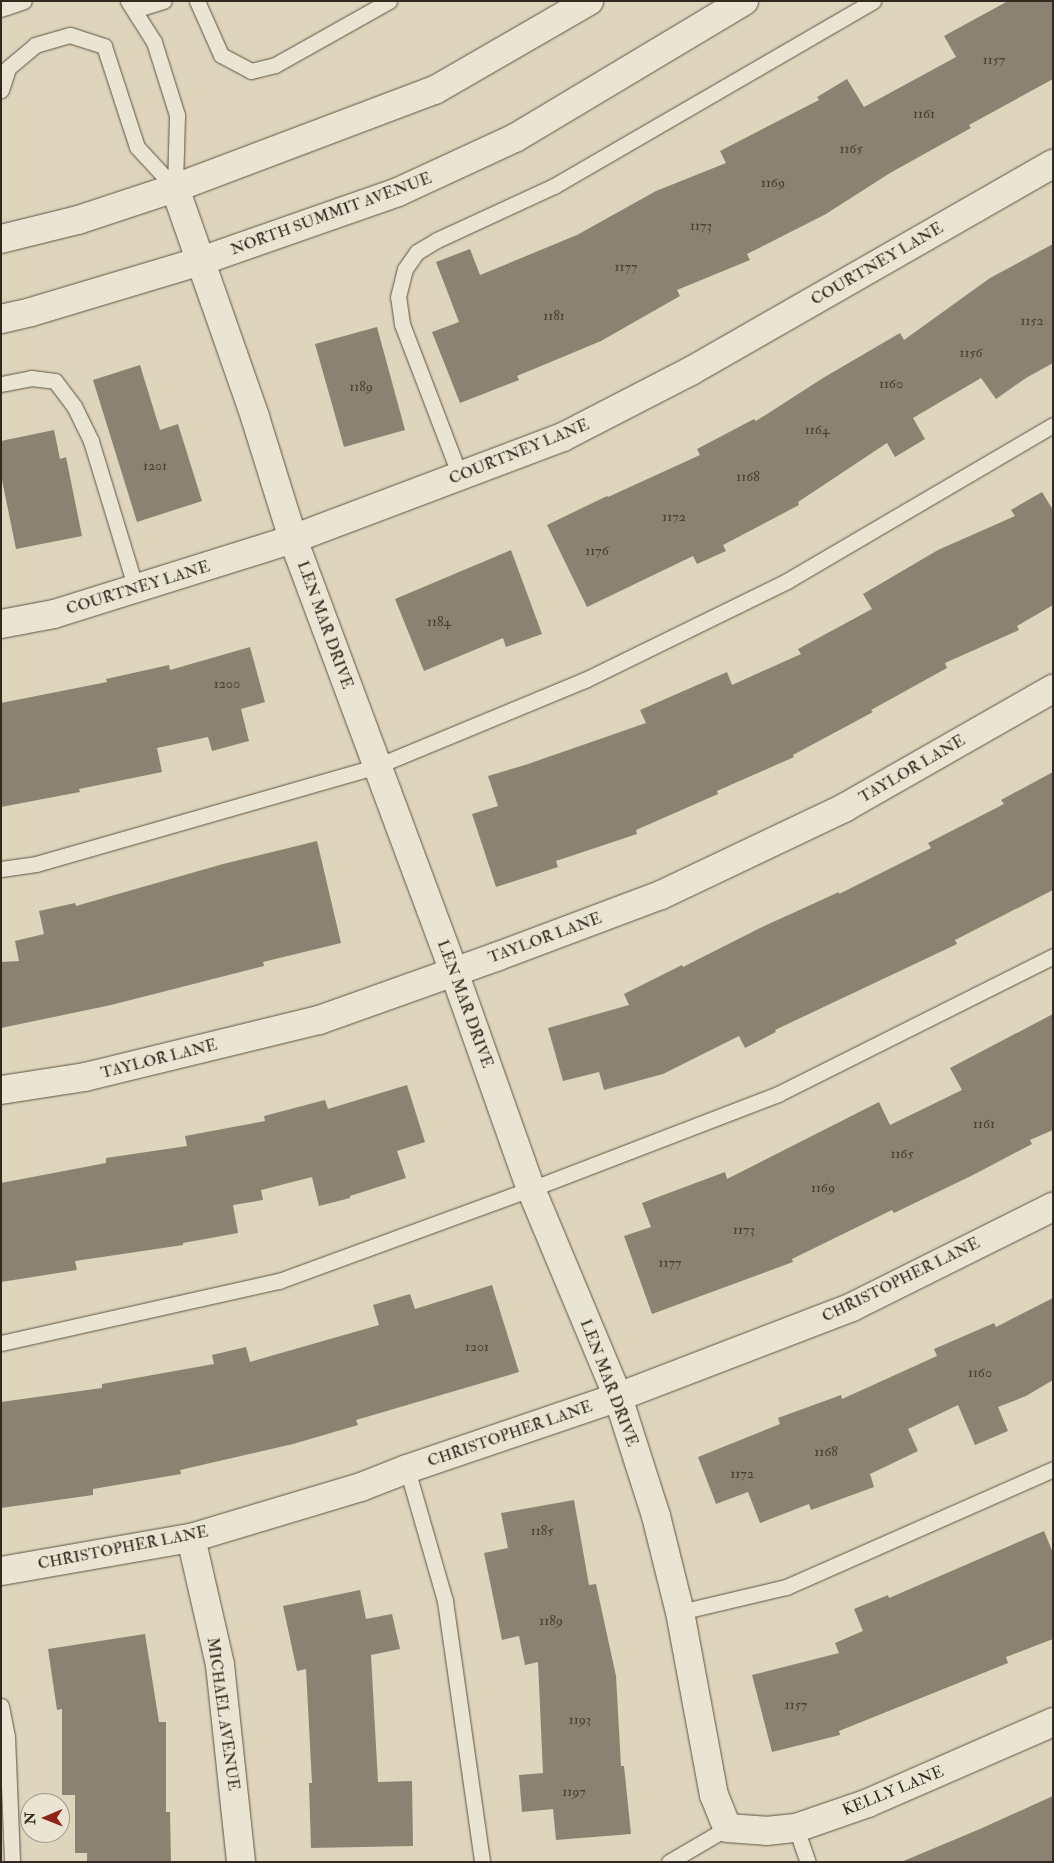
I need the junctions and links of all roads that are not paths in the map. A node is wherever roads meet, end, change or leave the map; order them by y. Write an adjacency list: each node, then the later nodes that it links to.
1 (24, 1): 9 (lane)
2 (164, 1): 8 (lane)
3 (197, 1): 4 (lane)
4 (389, 1)
5 (589, 1): 12 (street)
6 (744, 1): 14 (street, NORTH SUMMIT AVENUE)
7 (873, 1): 18 (lane)
8 (131, 6): 12 (lane)
9 (1, 9)
10 (1, 90): 12 (lane)
11 (1053, 164): 18 (street, COURTNEY LANE)
12 (175, 188): 13 (street); 14 (street, LEN MAR DRIVE)
13 (1, 239)
14 (201, 261): 15 (street, NORTH SUMMIT AVENUE); 19 (street, LEN MAR DRIVE)
15 (1, 319)
16 (1, 384): 20 (lane)
17 (1053, 424): 23 (lane)
18 (460, 476): 19 (street, COURTNEY LANE)
19 (293, 539): 20 (street, COURTNEY LANE); 23 (street, LEN MAR DRIVE)
20 (136, 589): 21 (street, COURTNEY LANE)
21 (1, 624)
22 (1053, 689): 26 (street, TAYLOR LANE)
23 (377, 766): 24 (lane); 26 (street, LEN MAR DRIVE)
24 (1, 869)
25 (1053, 956): 28 (lane)
26 (454, 972): 27 (street, TAYLOR LANE); 28 (street, LEN MAR DRIVE)
27 (1, 1090)
28 (531, 1189): 30 (lane); 31 (street, LEN MAR DRIVE)
29 (1053, 1207): 31 (street, CHRISTOPHER LANE)
30 (1, 1343)
31 (618, 1397): 33 (street, CHRISTOPHER LANE); 36 (street, LEN MAR DRIVE)
32 (1053, 1468): 36 (lane)
33 (407, 1469): 34 (street, CHRISTOPHER LANE); 43 (lane)
34 (191, 1538): 35 (street, CHRISTOPHER LANE); 42 (street, MICHAEL AVENUE)
35 (1, 1571)
36 (680, 1612): 39 (street, LEN MAR DRIVE)
37 (1, 1706): 41 (lane)
38 (1053, 1722): 40 (street, KELLY LANE)
39 (727, 1828): 40 (street, KELLY LANE); 44 (lane)
40 (796, 1828): 45 (lane)
41 (12, 1862)
42 (241, 1862)
43 (482, 1862)
44 (669, 1862)
45 (808, 1862)

